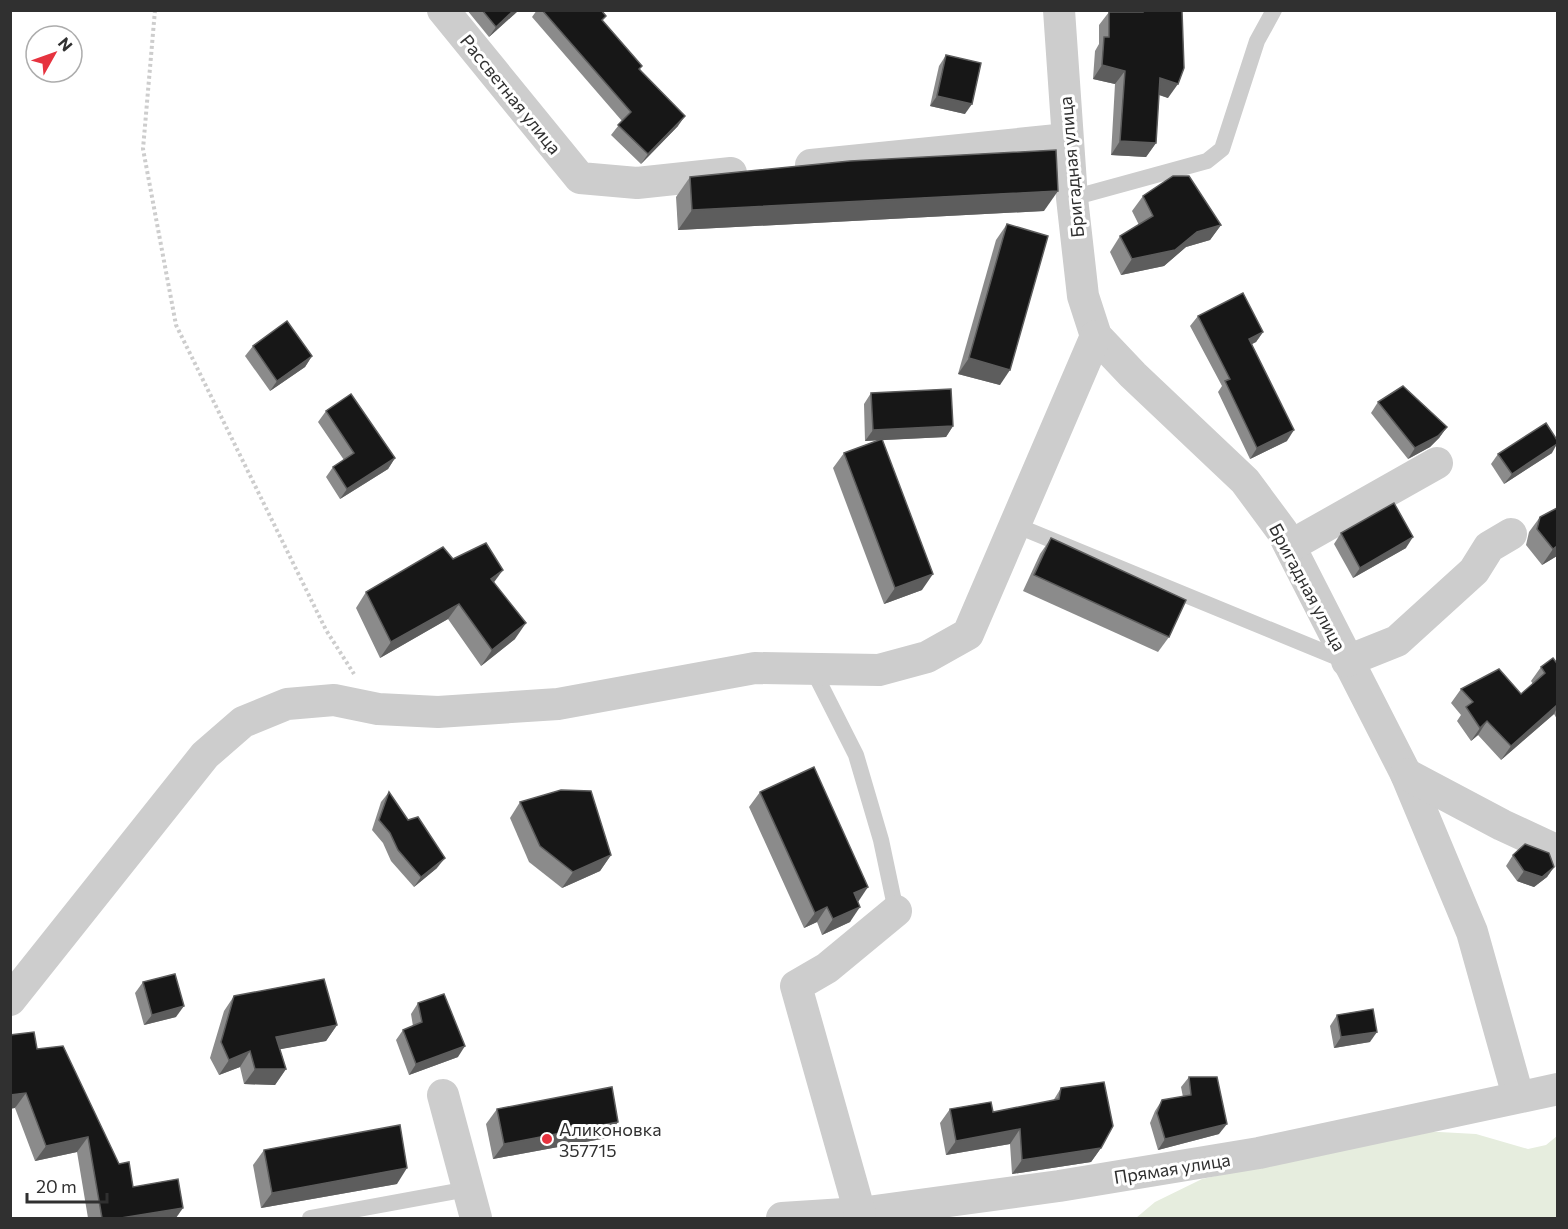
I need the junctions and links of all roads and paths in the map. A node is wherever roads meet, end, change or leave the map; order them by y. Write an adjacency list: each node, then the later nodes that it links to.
1 (155, 10): 16 (path)
2 (443, 10): 7 (street, Рассветная улица)
3 (1059, 10): 5 (street, Бригадная улица)
4 (1274, 10): 8 (lane)
5 (1067, 139): 6 (street); 8 (street, Бригадная улица)
6 (789, 167)
7 (754, 171)
8 (1072, 198): 9 (street, Бригадная улица)
9 (1096, 336): 11 (street); 13 (street, Бригадная улица)
10 (1437, 463): 13 (street)
11 (1015, 525): 14 (lane); 15 (street)
12 (1511, 534): 14 (street)
13 (1290, 546): 14 (street, Бригадная улица)
14 (1347, 661): 17 (street, Бригадная улица)
15 (812, 668): 16 (street); 19 (lane)
16 (378, 709): 20 (street)
17 (1406, 774): 18 (street); 23 (street, Бригадная улица)
18 (1557, 851)
19 (896, 911): 25 (street)
20 (10, 1000)
21 (1557, 1089): 23 (street, Прямая улица)
22 (443, 1095): 24 (street)
23 (1518, 1096): 25 (street, Прямая улица)
24 (472, 1204): 26 (lane)
25 (860, 1216): 27 (street, Прямая улица)
26 (309, 1218)
27 (782, 1218)

